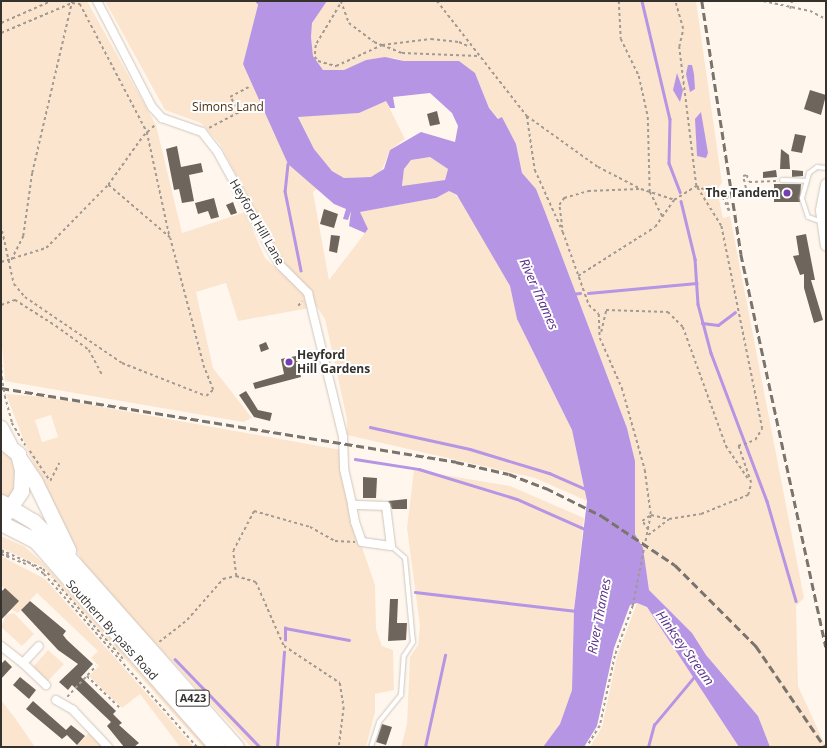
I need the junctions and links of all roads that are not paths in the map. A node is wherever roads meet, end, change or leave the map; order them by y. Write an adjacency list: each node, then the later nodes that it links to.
1 (97, 1): 11 (street, Heyford Hill Lane)
2 (826, 168): 4 (lane)
3 (782, 180): 4 (lane)
4 (805, 181): 6 (lane)
5 (826, 184): 6 (street)
6 (822, 222): 7 (street)
7 (826, 245)
8 (1, 428): 9 (main road)
9 (6, 442): 10 (highway, Southern By-pass Road)
10 (21, 461): 12 (highway); 16 (highway, Southern By-pass Road / A423)
11 (352, 505): 15 (street, Heyford Hill Lane); 15 (street)
12 (5, 508): 16 (highway, Southern By-pass Road / A423)
13 (1, 523): 17 (highway, Southern By-pass Road / A423)
14 (1, 533): 17 (highway)
15 (391, 546): 26 (lane)
16 (75, 566): 25 (highway, Southern By-pass Road / A423)
17 (57, 569): 24 (highway, Southern By-pass Road / A423)
18 (1, 646): 20 (street)
19 (39, 646): 20 (street)
20 (23, 663): 21 (street)
21 (46, 685)
22 (59, 701): 23 (street)
23 (108, 747)
24 (217, 747)
25 (236, 747)
26 (371, 747)

